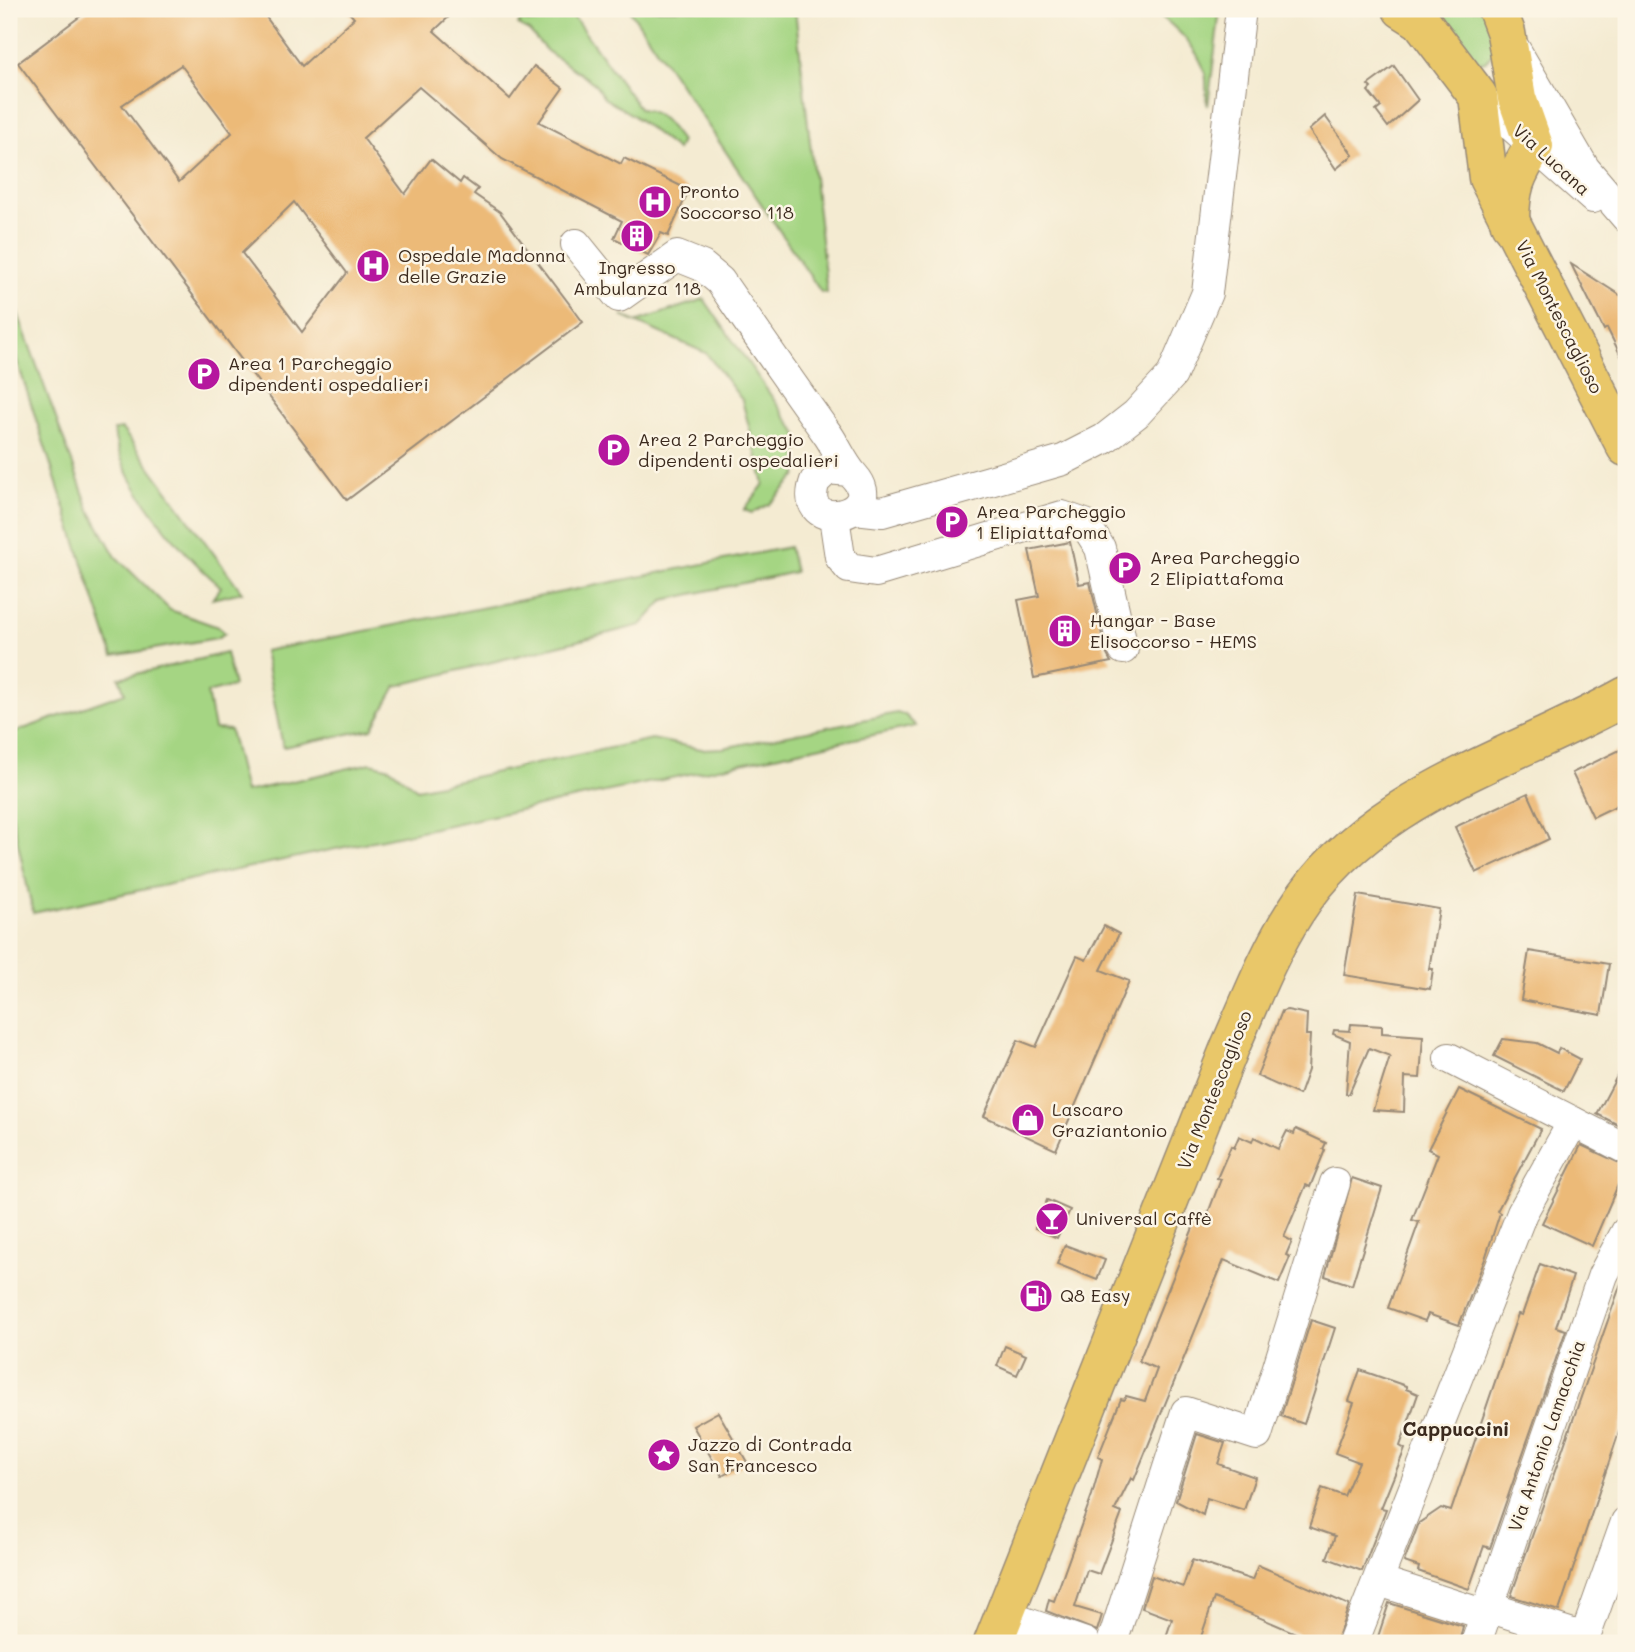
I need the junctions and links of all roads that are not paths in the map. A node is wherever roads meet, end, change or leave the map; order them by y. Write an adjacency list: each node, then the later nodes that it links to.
1 (1241, 9): 10 (street)
2 (1402, 9): 4 (main road)
3 (1502, 21): 5 (main road); 6 (street)
4 (1478, 96): 5 (street, Via Lucana); 7 (main road, Via Montescaglioso)
5 (1534, 146): 6 (street, Via Lucana); 7 (main road, Via Montescaglioso)
6 (1626, 220)
7 (1510, 224): 9 (main road, Via Montescaglioso)
8 (576, 244): 10 (street)
9 (1626, 447)
10 (844, 495): 11 (street)
11 (1123, 649)
12 (1626, 696): 21 (main road, Via Montescaglioso)
13 (1449, 1058): 14 (street)
14 (1573, 1122): 15 (street); 19 (street)
15 (1626, 1149)
16 (1335, 1183): 24 (street)
17 (1626, 1233): 20 (street, Via Antonio Lamacchia)
18 (1626, 1522): 22 (street)
19 (1378, 1581): 20 (street); 25 (street)
20 (1487, 1611): 22 (street); 26 (street, Via Antonio Lamacchia)
21 (999, 1629): 23 (street)
22 (1584, 1641)
23 (1085, 1643)
24 (1112, 1643)
25 (1353, 1643)
26 (1476, 1643)

